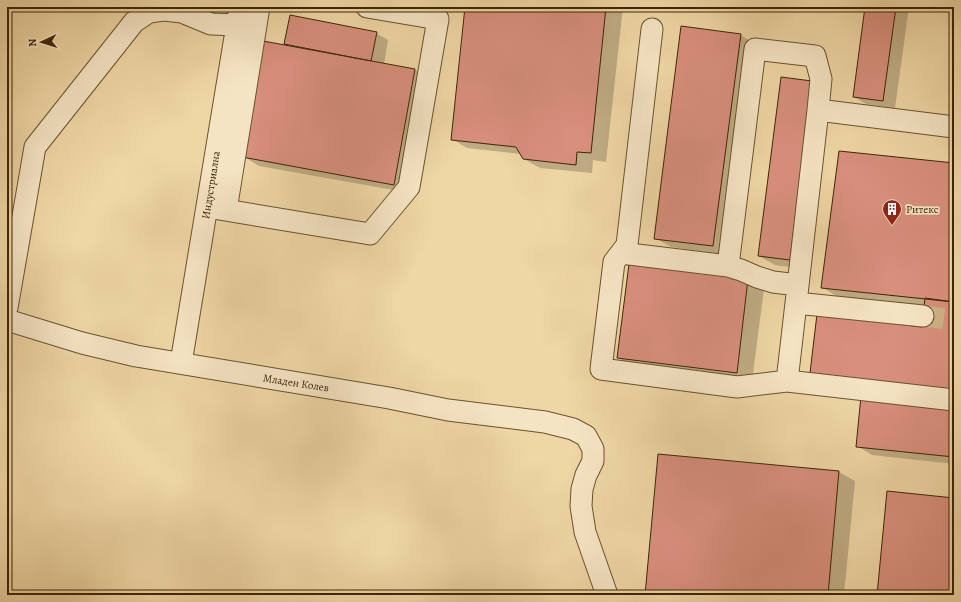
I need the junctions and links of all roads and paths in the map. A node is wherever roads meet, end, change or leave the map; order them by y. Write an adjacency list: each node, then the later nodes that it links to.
1 (259, 7): 7 (street)
2 (367, 7): 7 (street)
3 (239, 16): 7 (street, Индустриална); 11 (street)
4 (652, 29): 8 (street)
5 (818, 110): 6 (street); 9 (street); 10 (street)
6 (954, 127)
7 (216, 208): 14 (street, Индустриална)
8 (621, 253): 9 (street); 15 (street)
9 (728, 266): 10 (street)
10 (797, 294): 12 (street); 15 (street)
11 (7, 308)
12 (923, 316)
13 (7, 320): 14 (street, Младен Колев)
14 (181, 363): 17 (street, Младен Колев)
15 (787, 381): 16 (street)
16 (954, 400)
17 (607, 595)

